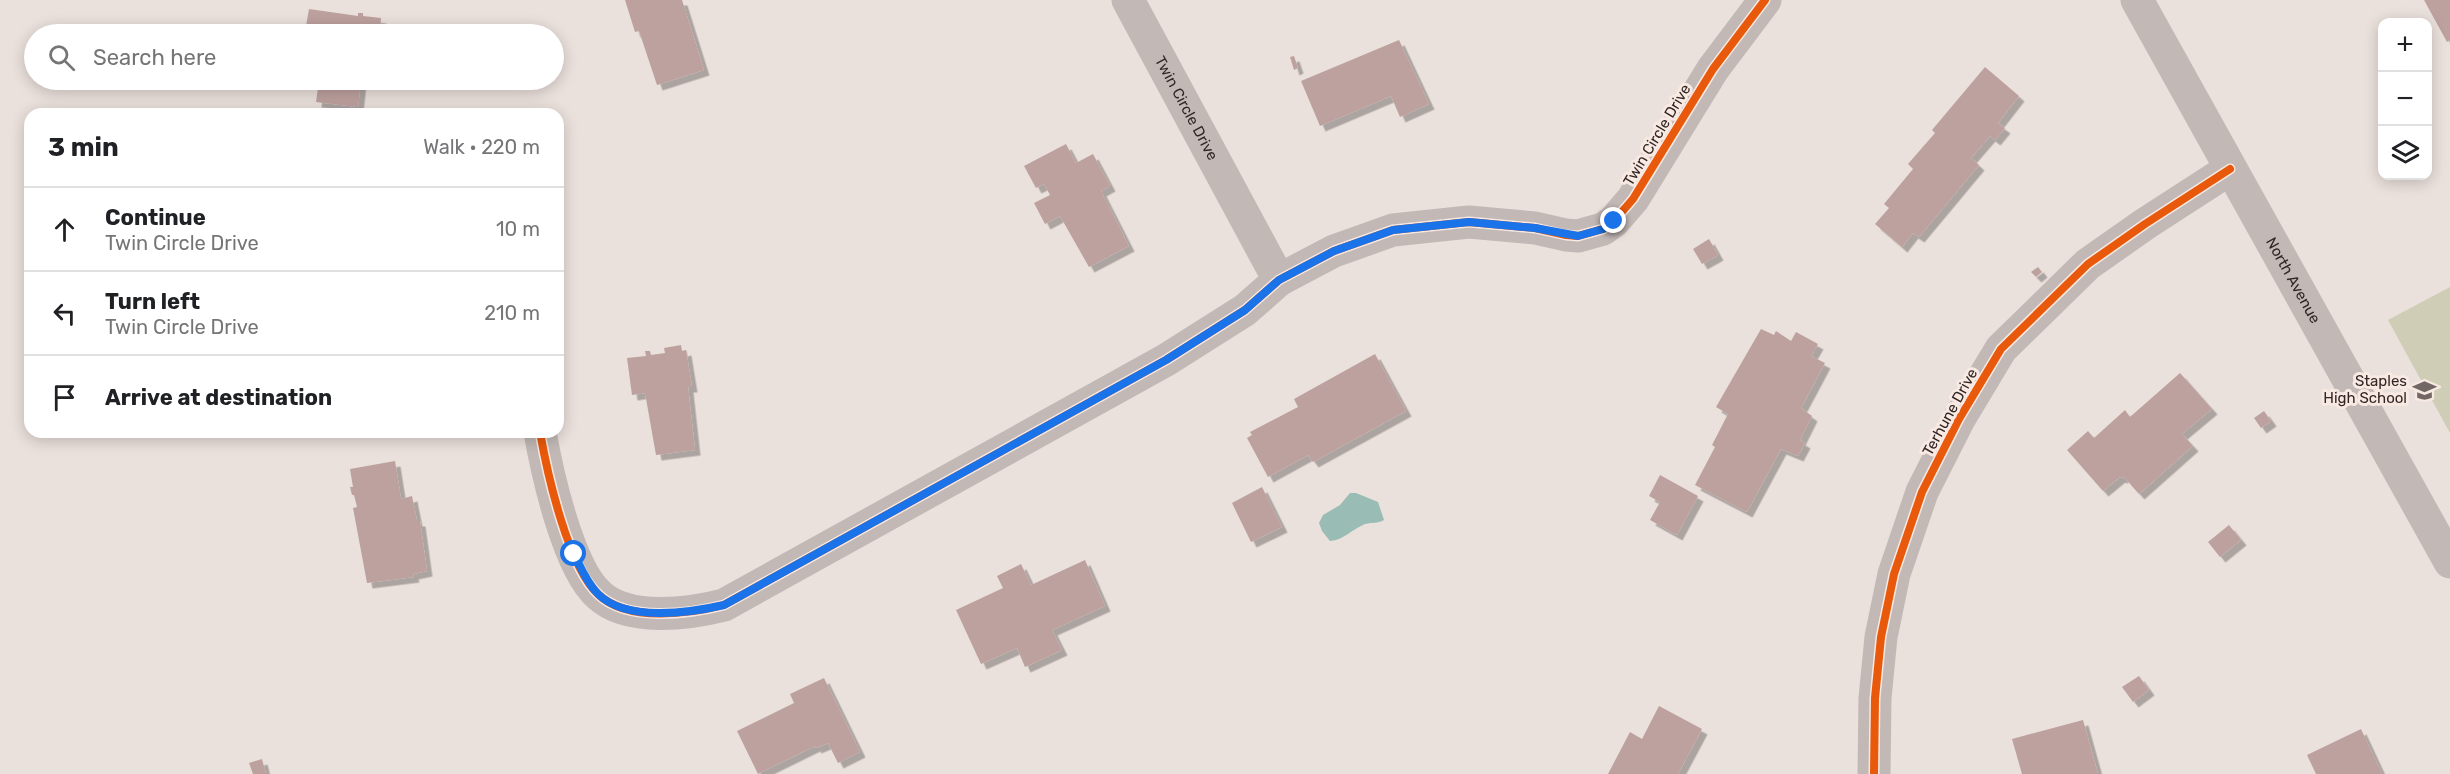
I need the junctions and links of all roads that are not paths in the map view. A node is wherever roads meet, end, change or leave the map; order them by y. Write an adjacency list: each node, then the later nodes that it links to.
1 (1128, 0): 5 (street, Twin Circle Drive)
2 (1765, 0): 5 (street, Twin Circle Drive)
3 (2137, 0): 4 (street, North Avenue)
4 (2230, 169): 7 (street, North Avenue); 8 (street, Terhune Drive)
5 (1279, 280): 6 (street, Twin Circle Drive)
6 (541, 438)
7 (2450, 562)
8 (1874, 774)

